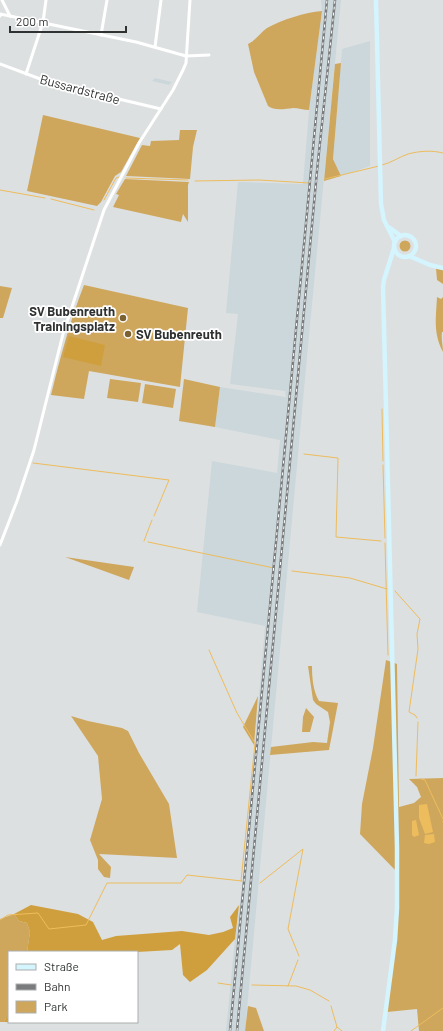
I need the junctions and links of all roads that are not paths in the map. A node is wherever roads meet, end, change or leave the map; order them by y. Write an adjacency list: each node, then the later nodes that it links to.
1 (2, 0): 8 (street)
2 (46, 0): 9 (street)
3 (107, 0): 10 (street)
4 (161, 0): 11 (street)
5 (190, 0): 13 (street)
6 (376, 0): 17 (main road)
7 (0, 16): 8 (street)
8 (10, 16): 9 (street)
9 (43, 22): 10 (street); 15 (street)
10 (101, 35): 11 (street)
11 (155, 47): 13 (street)
12 (209, 55): 13 (street)
13 (186, 56): 16 (street)
14 (0, 64): 15 (street, Bussardstraße)
15 (26, 74): 16 (street, Bussardstraße)
16 (161, 109): 27 (street)
17 (387, 226): 18 (main road); 19 (main road)
18 (401, 236): 19 (main road); 21 (main road)
19 (394, 242): 20 (main road)
20 (394, 248): 22 (main road); 25 (main road)
21 (415, 248): 23 (main road); 24 (main road)
22 (402, 256): 23 (main road); 25 (main road)
23 (409, 256): 24 (main road)
24 (421, 260): 26 (main road)
25 (390, 265): 28 (main road)
26 (443, 268)
27 (0, 545)
28 (383, 1031)

